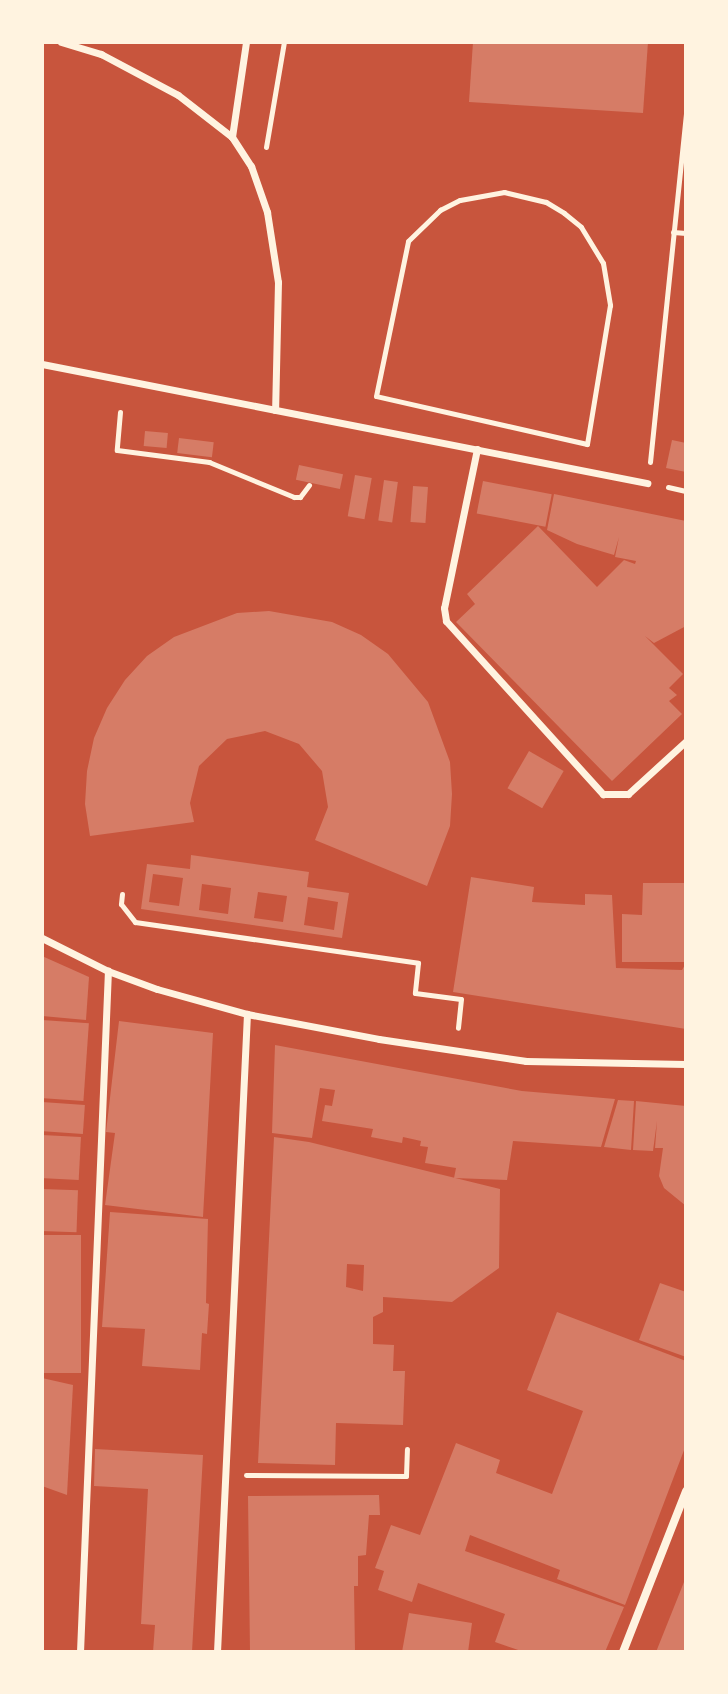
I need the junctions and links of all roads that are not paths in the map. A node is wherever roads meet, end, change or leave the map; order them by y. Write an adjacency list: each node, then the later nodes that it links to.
1 (61, 42): 3 (street)
2 (246, 42): 3 (street)
3 (232, 137): 5 (street)
4 (42, 364): 5 (street)
5 (275, 410): 6 (street)
6 (477, 449): 7 (street); 8 (street)
7 (647, 483)
8 (686, 741)
9 (42, 938): 10 (street)
10 (108, 971): 11 (street); 14 (street)
11 (247, 1014): 12 (street); 15 (street)
12 (686, 1064)
13 (686, 1491): 16 (street)
14 (80, 1652)
15 (217, 1652)
16 (623, 1652)

